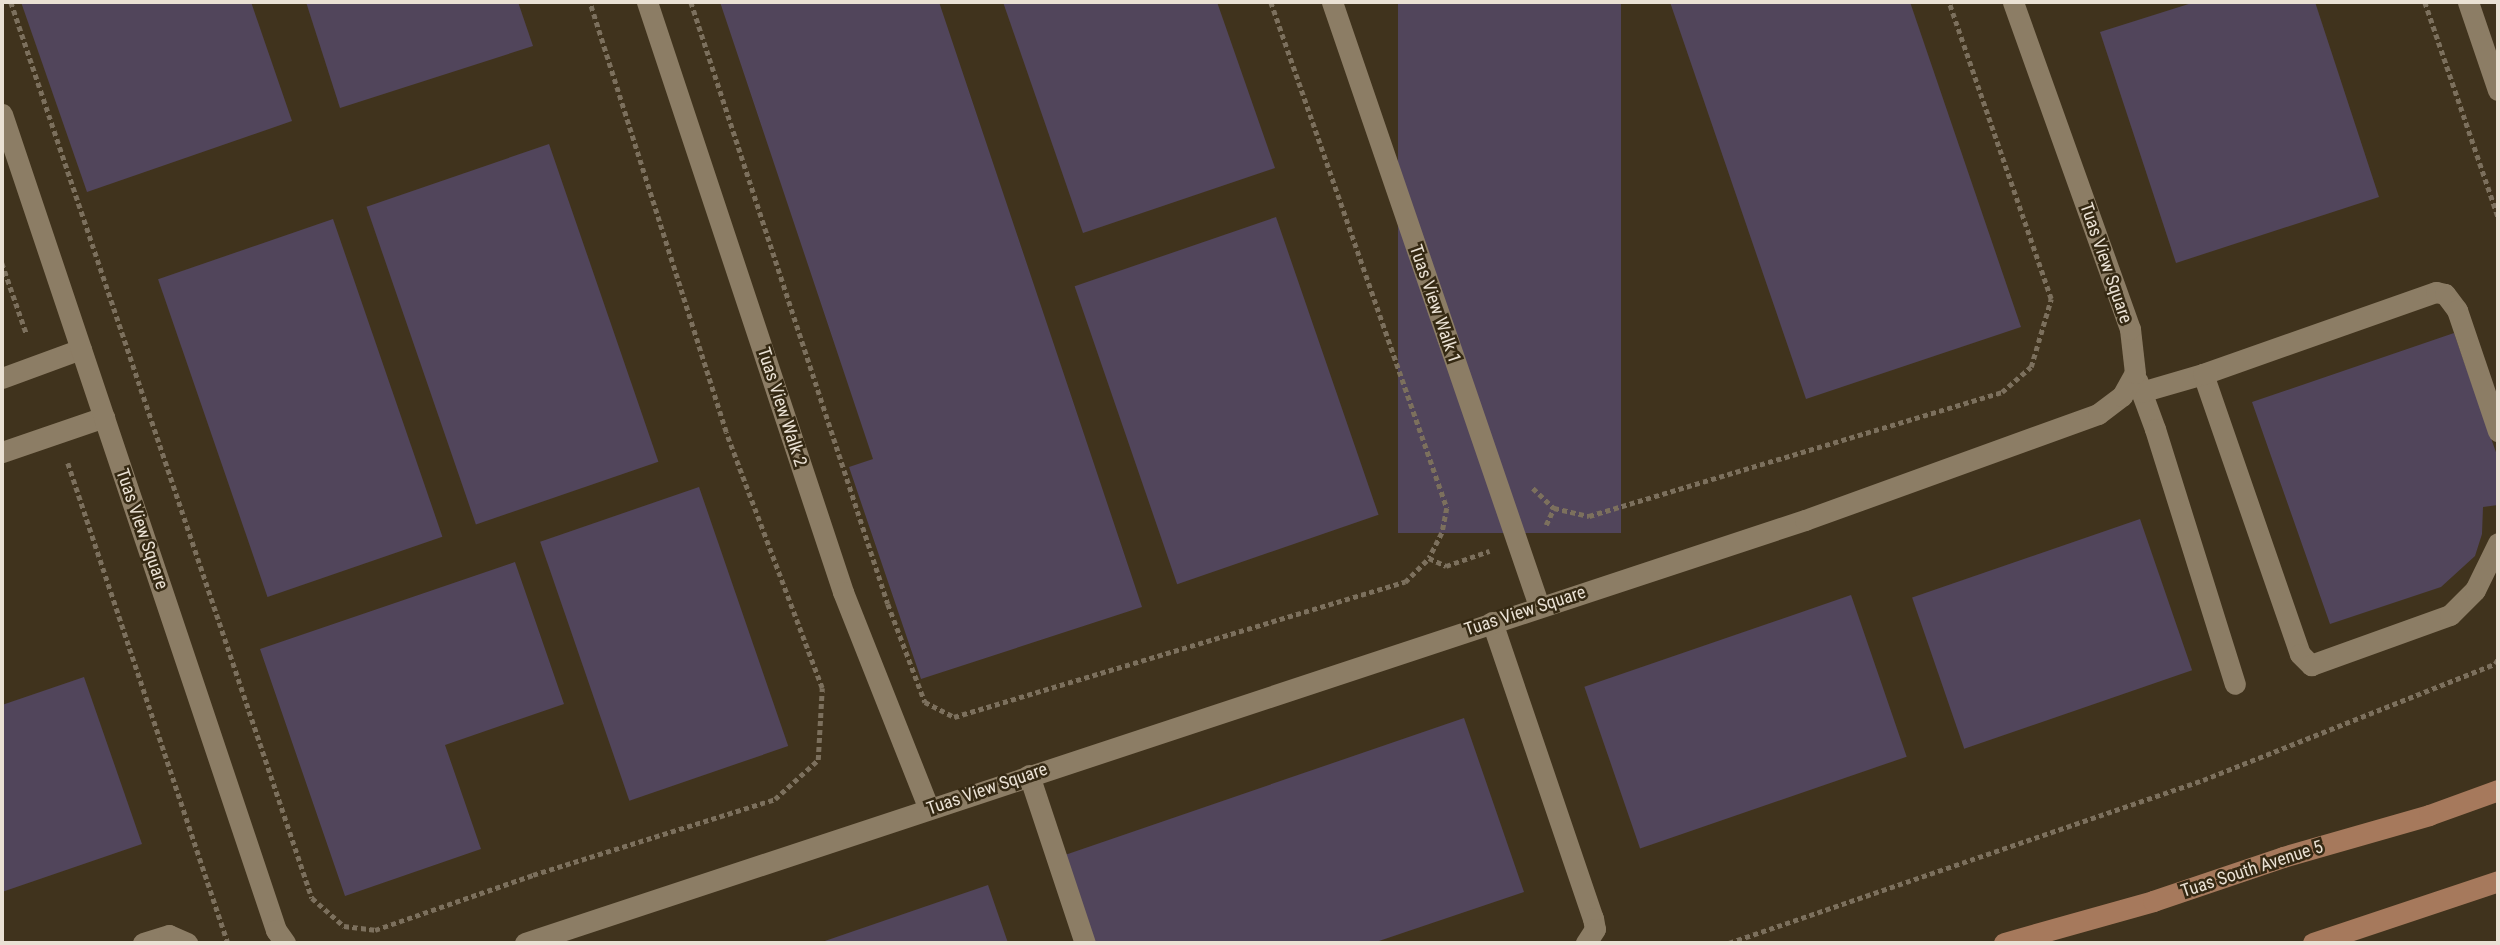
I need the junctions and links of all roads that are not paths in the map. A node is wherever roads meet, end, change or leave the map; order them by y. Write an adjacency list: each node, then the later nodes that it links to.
1 (647, 2): 20 (street, Tuas View Walk 2)
2 (1332, 2): 15 (street, Tuas View Walk 1)
3 (2013, 2): 10 (street, Tuas View Square)
4 (2468, 2): 5 (street)
5 (2498, 90)
6 (2, 114): 7 (street, Tuas View Square)
7 (81, 349): 9 (street); 11 (street, Tuas View Square)
8 (2203, 374): 10 (street); 12 (street); 14 (street)
9 (2, 378)
10 (2138, 383): 15 (street, Tuas View Square); 17 (street)
11 (104, 417): 13 (street); 24 (street, Tuas View Square)
12 (2498, 431)
13 (2, 452)
14 (2498, 543)
15 (1539, 606): 16 (street, Tuas View Square)
16 (1492, 622): 18 (street, Tuas View Square); 27 (street)
17 (2235, 684)
18 (1029, 775): 20 (street, Tuas View Square); 26 (street)
19 (2498, 790): 28 (main road, Tuas South Avenue 5)
20 (929, 809): 25 (street, Tuas View Square)
21 (2498, 881): 29 (main road)
22 (143, 943): 23 (street)
23 (187, 943)
24 (285, 943)
25 (525, 943)
26 (1085, 943)
27 (1586, 943)
28 (2004, 943)
29 (2313, 943)

